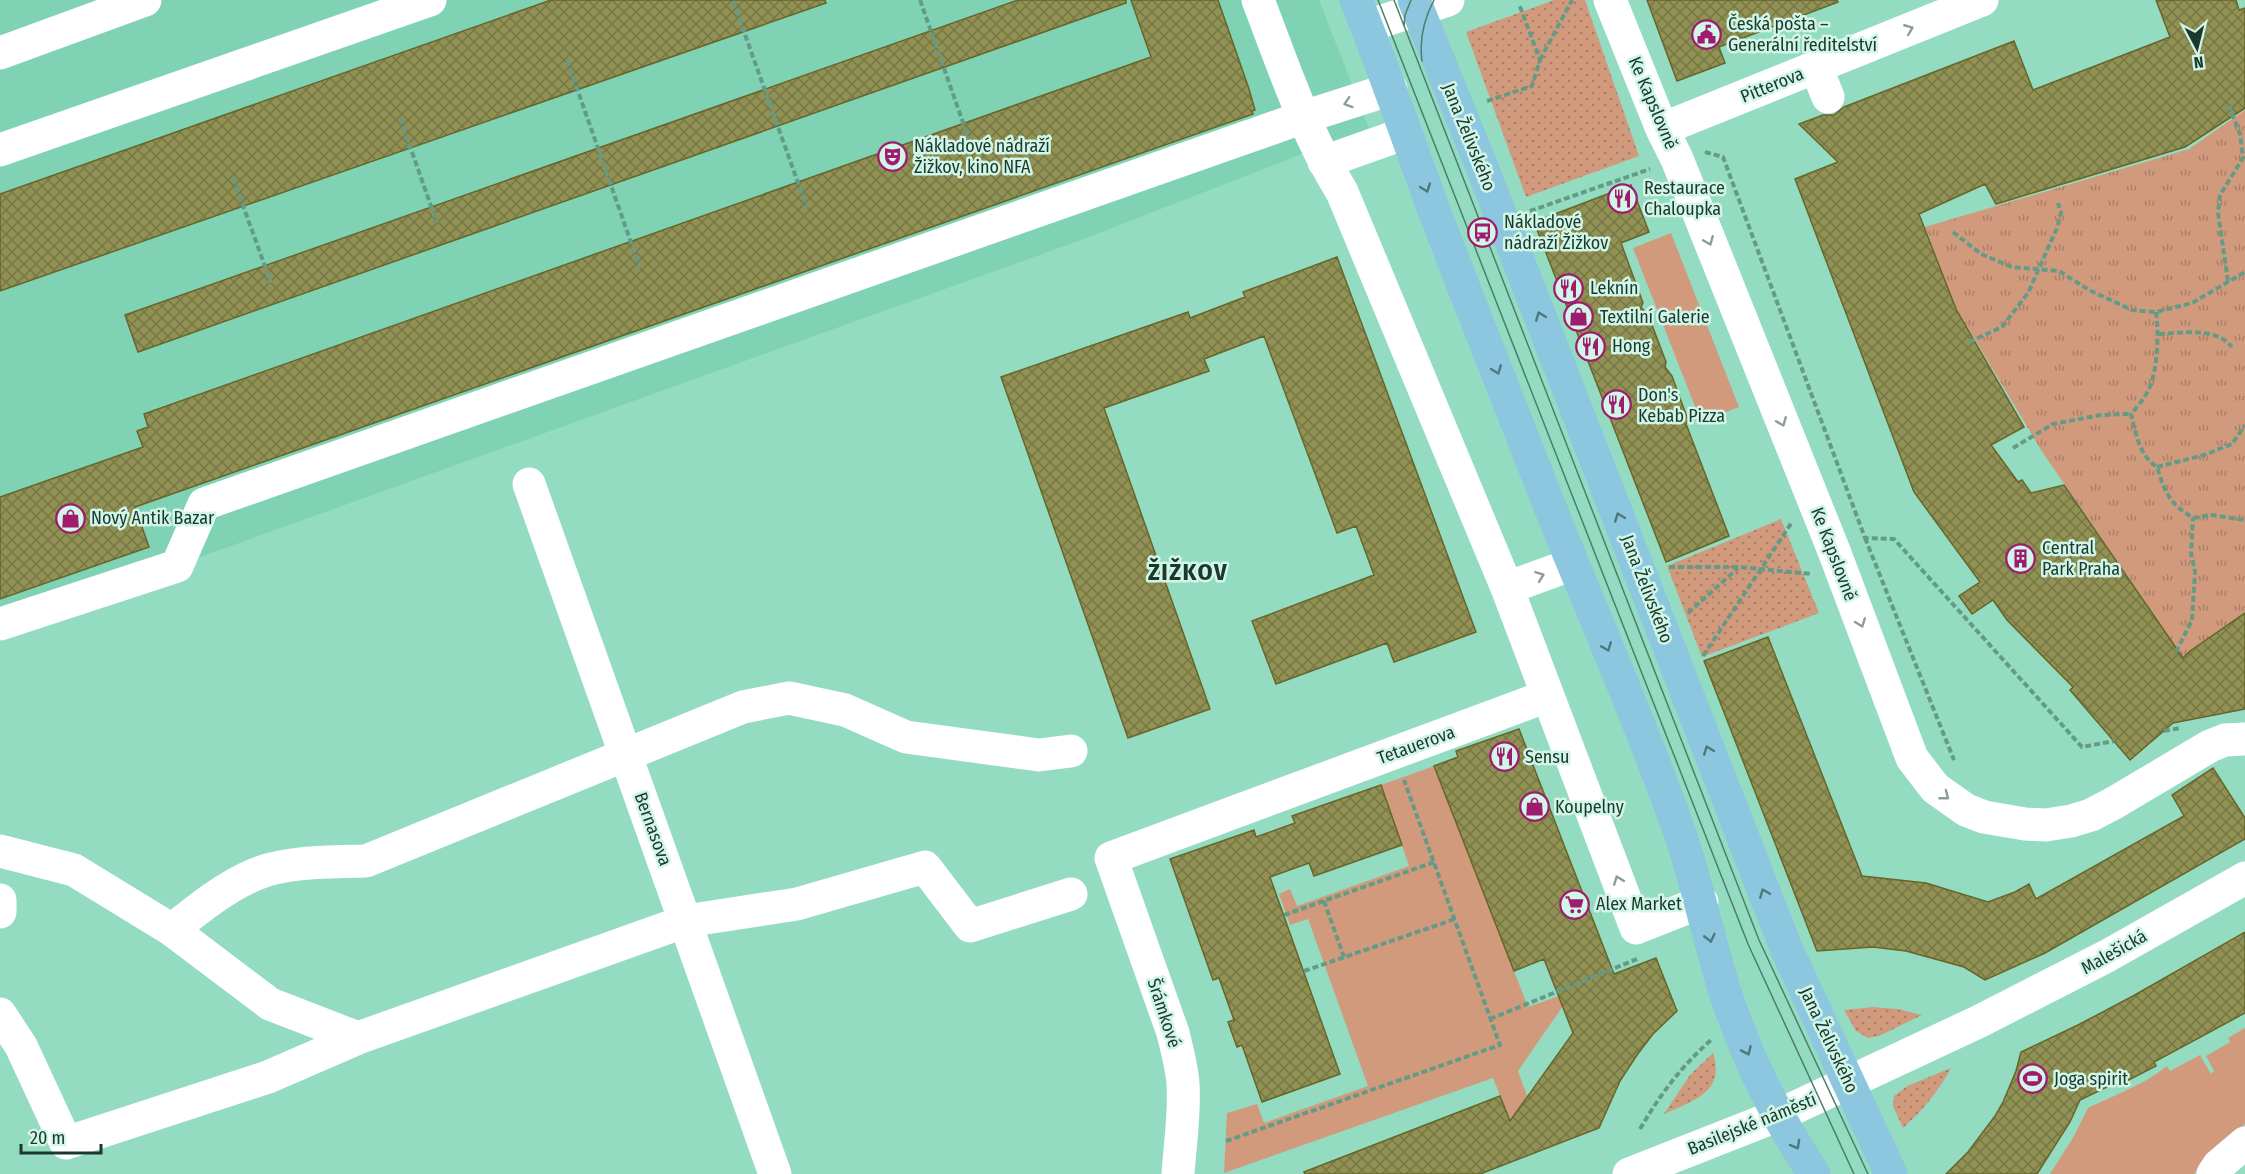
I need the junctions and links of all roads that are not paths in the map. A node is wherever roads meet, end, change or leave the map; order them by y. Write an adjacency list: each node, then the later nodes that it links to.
1 (145, 0): 9 (street)
2 (430, 0): 16 (street)
3 (1258, 0): 13 (street)
4 (1448, 0): 7 (street)
5 (1610, 0): 14 (street, Ke Kapslovně)
6 (1982, 0): 10 (street, Pitterova, one-way to 6)
7 (1416, 6): 8 (street); 38 (main road, Jana Želivského, one-way to 7)
8 (1362, 13): 11 (main road)
9 (0, 52)
10 (1816, 67): 12 (street); 14 (street, Pitterova)
11 (1391, 89): 13 (street, one-way to 13); 15 (main road)
12 (1828, 97)
13 (1304, 117): 17 (street); 21 (street)
14 (1662, 129): 23 (street, Ke Kapslovně, one-way to 23)
15 (1406, 133): 17 (street); 19 (main road, one-way to 19)
16 (0, 150)
17 (1324, 162): 20 (street)
18 (529, 484): 25 (street, Bernasova)
19 (1573, 564): 20 (street, one-way to 19); 31 (main road, one-way to 31)
20 (1507, 588): 22 (street)
21 (0, 624)
22 (1547, 696): 27 (street, Tetauerova); 31 (street, one-way to 22)
23 (2245, 739)
24 (1071, 750): 25 (street)
25 (626, 754): 33 (street, Bernasova); 34 (street)
26 (0, 851): 34 (street)
27 (1111, 858): 43 (street, Šrámkové)
28 (2245, 878): 36 (street, Malešická)
29 (1071, 894): 33 (street)
30 (0, 900): 32 (street)
31 (1702, 902): 39 (main road, one-way to 39)
32 (0, 912)
33 (686, 921): 37 (street); 42 (street, Bernasova)
34 (172, 930): 37 (street)
35 (0, 1014): 37 (street)
36 (1980, 1021): 38 (street, Basilejské náměstí)
37 (358, 1038)
38 (1848, 1083): 39 (street, Basilejské náměstí); 45 (main road, Jana Želivského)
39 (1779, 1115): 41 (street, Basilejské náměstí); 44 (main road, one-way to 44)
40 (2245, 1143): 46 (street)
41 (1641, 1169)
42 (775, 1174)
43 (1178, 1174)
44 (1814, 1174)
45 (1891, 1174)
46 (2213, 1174)

